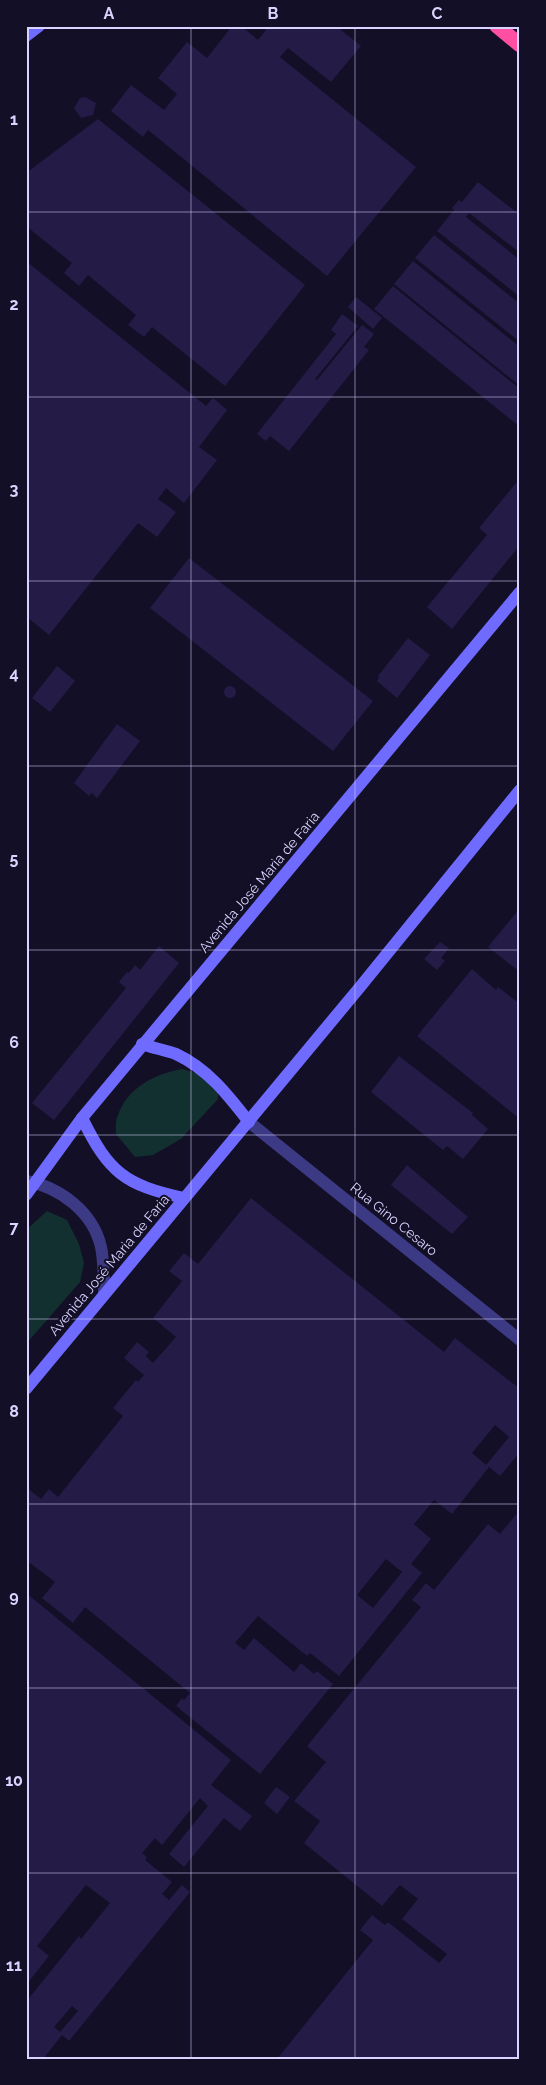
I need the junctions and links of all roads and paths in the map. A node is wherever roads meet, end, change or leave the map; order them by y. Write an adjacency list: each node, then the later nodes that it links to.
1 (39, 26): 3 (street)
2 (497, 26): 4 (highway)
3 (26, 36)
4 (520, 45)
5 (520, 592): 7 (street, Avenida José Maria de Faria)
6 (520, 790): 9 (street, Avenida José Maria de Faria)
7 (142, 1044): 8 (street, Avenida José Maria de Faria); 9 (street)
8 (82, 1118): 10 (street, Avenida José Maria de Faria); 12 (street)
9 (249, 1122): 12 (street, Avenida José Maria de Faria); 14 (street, Rua Gino Cesaro)
10 (31, 1182): 11 (street, Avenida José Maria de Faria); 13 (street)
11 (26, 1195)
12 (184, 1198): 13 (street, Avenida José Maria de Faria)
13 (104, 1293): 15 (street, Avenida José Maria de Faria)
14 (520, 1340)
15 (26, 1389)

